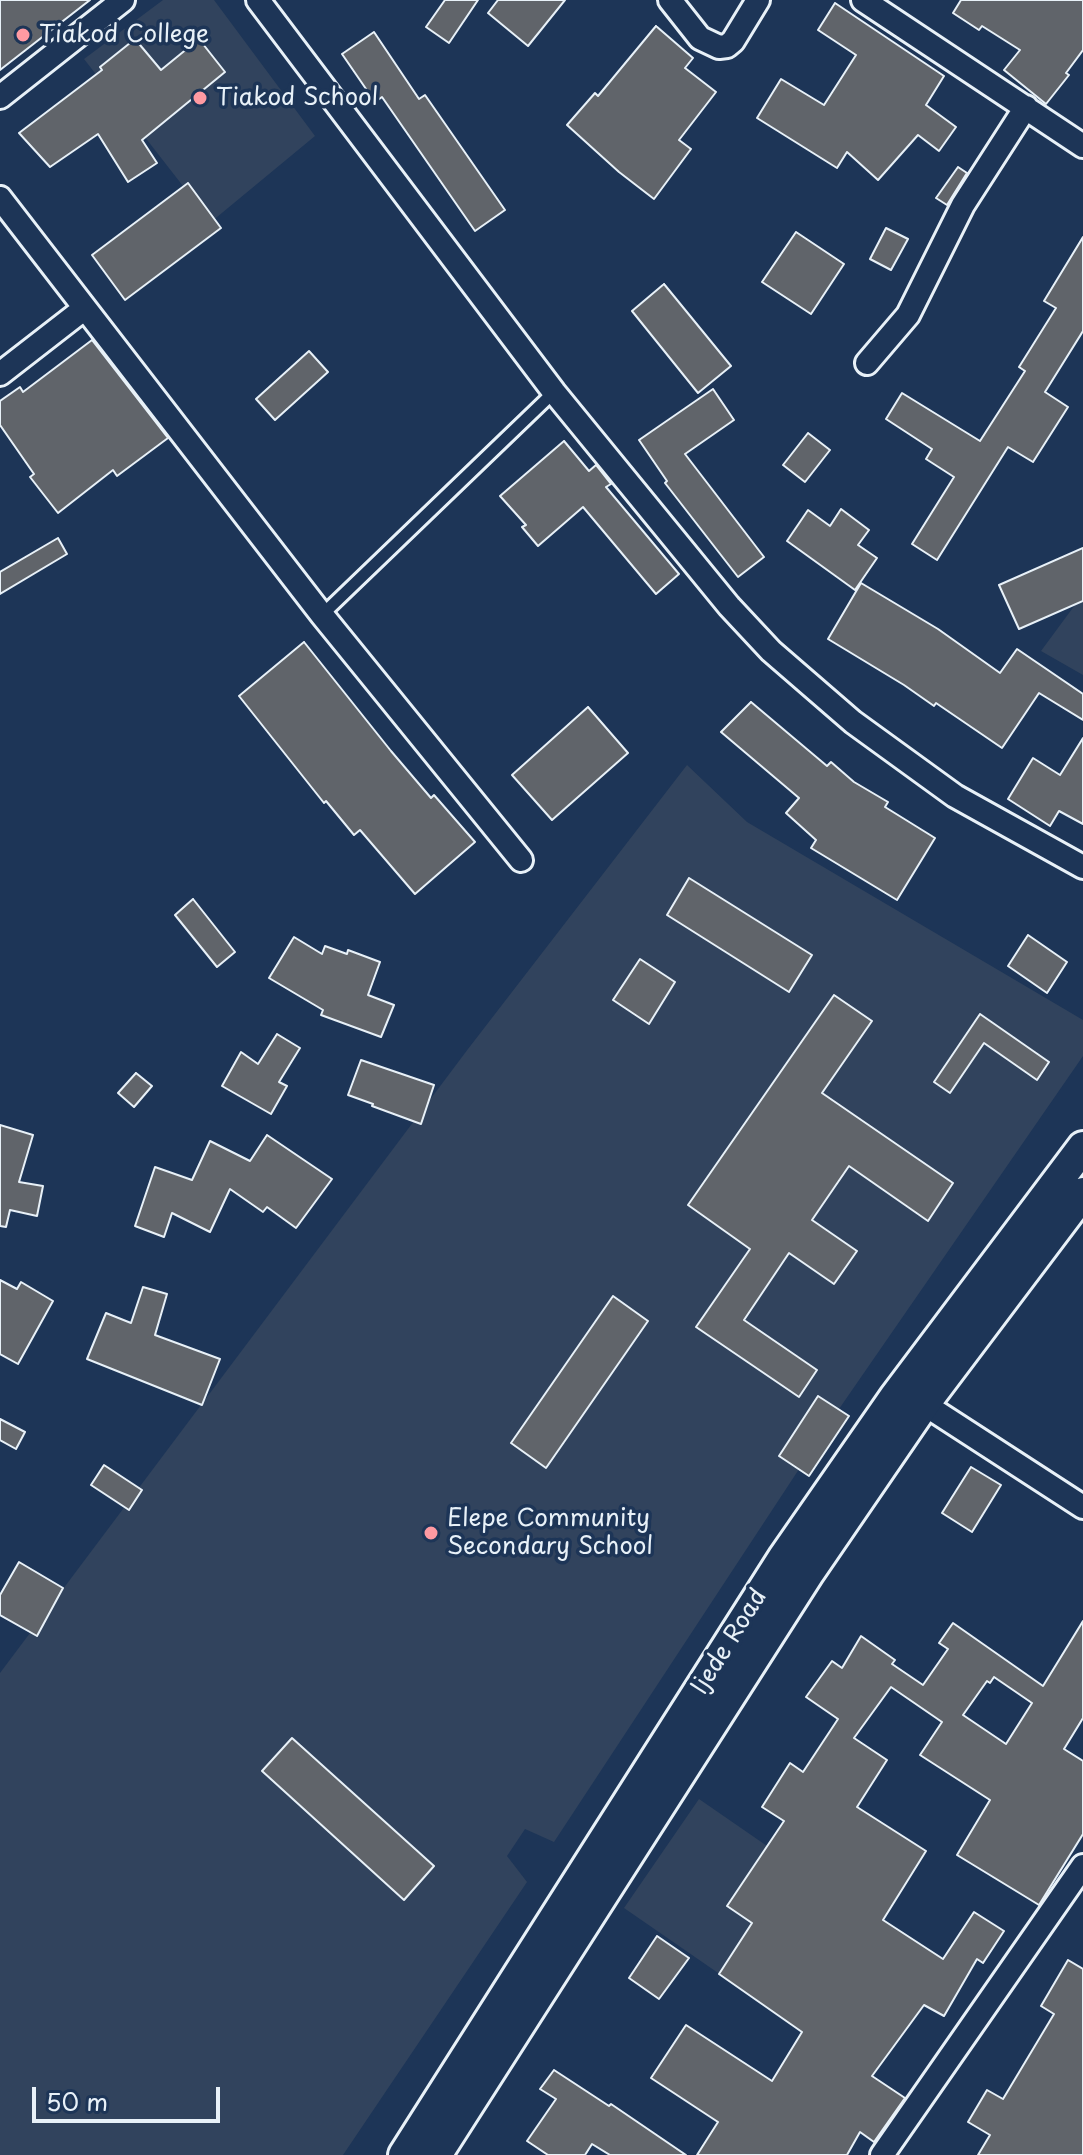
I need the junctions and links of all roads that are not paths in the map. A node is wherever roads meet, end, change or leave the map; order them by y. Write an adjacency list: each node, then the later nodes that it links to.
1 (123, 0): 6 (street)
2 (258, 0): 13 (street)
3 (670, 0): 4 (street)
4 (758, 0)
5 (863, 0): 7 (street)
6 (0, 97)
7 (1026, 107): 8 (street); 11 (street)
8 (1083, 146)
9 (0, 198): 10 (street)
10 (85, 308): 12 (street); 14 (street)
11 (867, 363)
12 (0, 374)
13 (554, 392): 14 (lane); 16 (street)
14 (322, 615): 15 (street)
15 (521, 860)
16 (1083, 867)
17 (1083, 1147): 21 (main road, Ijede Road)
18 (1083, 1193): 19 (main road, Ijede Road)
19 (924, 1404): 20 (street); 21 (main road, Ijede Road)
20 (1083, 1507)
21 (797, 1564): 23 (main road, Ijede Road); 24 (main road, Ijede Road)
22 (1083, 1866): 25 (street)
23 (404, 2155)
24 (436, 2155)
25 (882, 2155)

